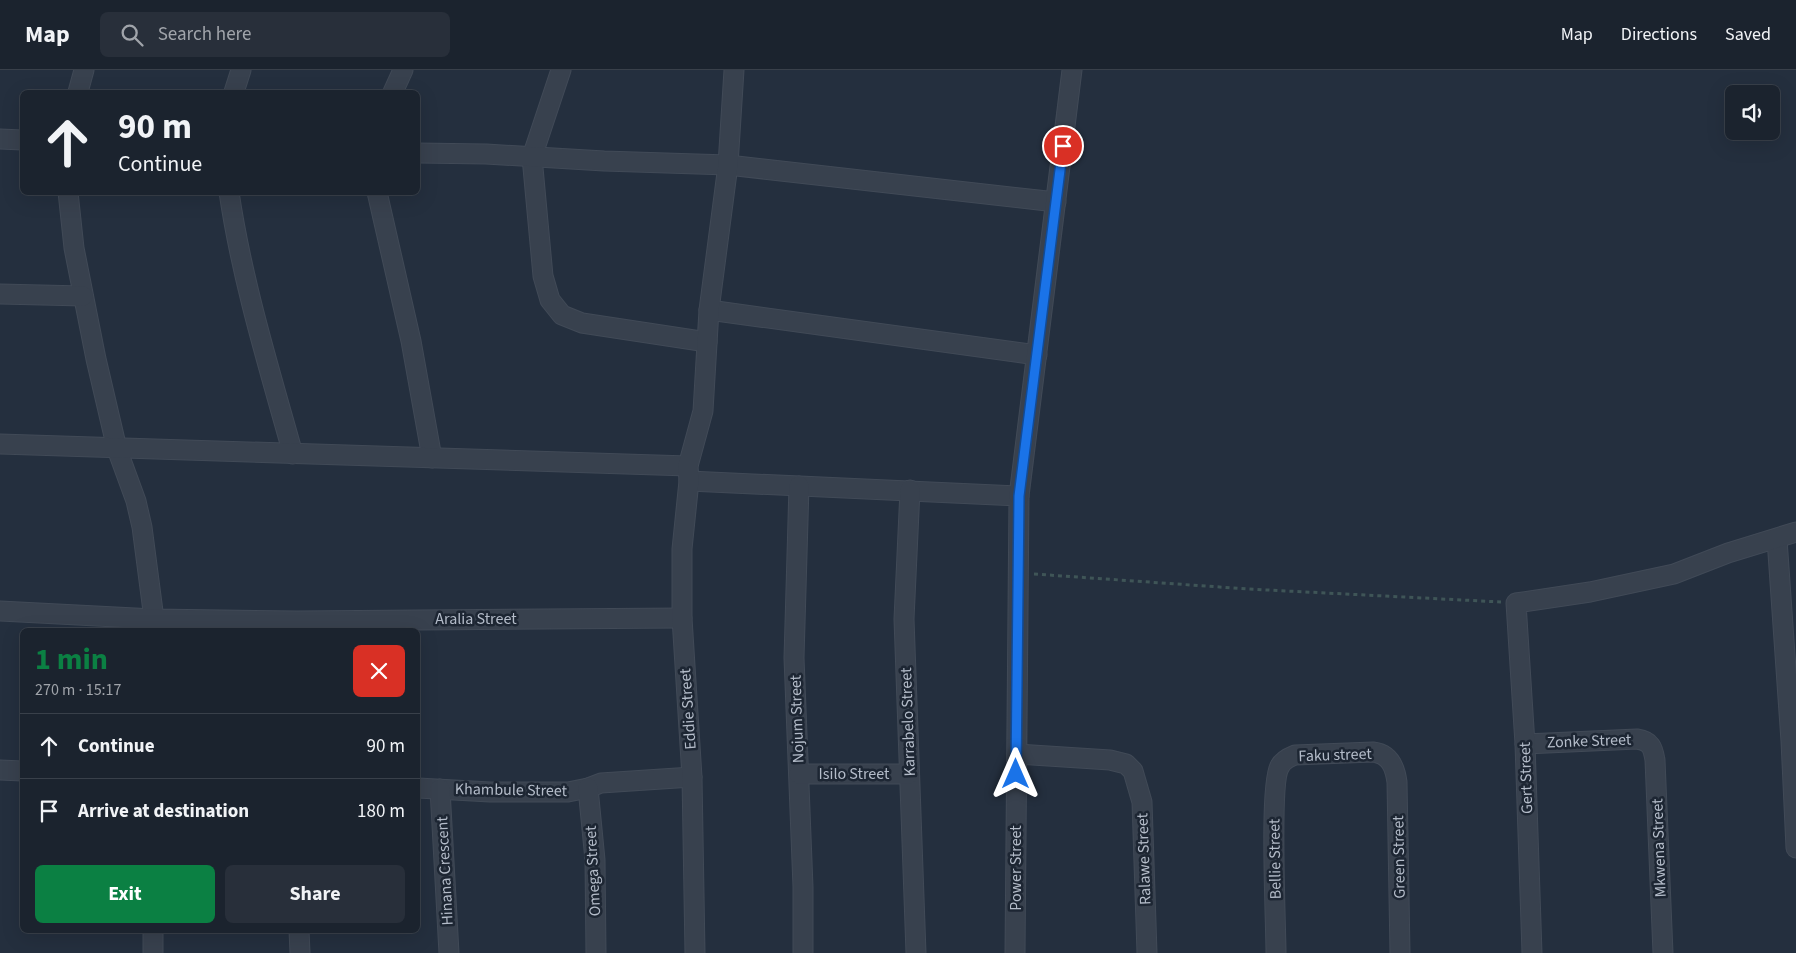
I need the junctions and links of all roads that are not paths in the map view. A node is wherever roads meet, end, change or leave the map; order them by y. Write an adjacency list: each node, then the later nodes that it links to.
1 (84, 70): 7 (street)
2 (241, 70): 8 (street)
3 (403, 70): 9 (street)
4 (561, 70): 13 (street)
5 (734, 70): 14 (street, Eddie Street)
6 (1072, 70): 18 (street, Power Street)
7 (79, 90)
8 (235, 90)
9 (394, 90)
10 (0, 139): 11 (street)
11 (20, 140)
12 (420, 153): 13 (street)
13 (532, 157): 14 (street); 22 (street)
14 (728, 165): 18 (street); 21 (street, Eddie Street)
15 (68, 195): 20 (street)
16 (230, 195): 26 (street)
17 (378, 195): 27 (street)
18 (1056, 202): 23 (street, Power Street)
19 (0, 294): 20 (street)
20 (83, 296): 25 (street)
21 (709, 310): 22 (street, Eddie Street); 23 (street)
22 (707, 342): 28 (street, Eddie Street)
23 (1037, 355): 31 (street, Power Street)
24 (0, 444): 25 (street)
25 (117, 449): 26 (street); 36 (street)
26 (293, 454): 27 (street)
27 (432, 458): 28 (street)
28 (688, 474): 29 (street); 35 (street, Eddie Street)
29 (799, 486): 30 (street); 45 (street, Nojum Street)
30 (910, 490): 31 (street); 46 (street, Karrabelo Street)
31 (1019, 496): 40 (street, Power Street)
32 (1796, 532): 33 (street)
33 (1777, 539): 37 (street); 38 (street, Gert Street)
34 (0, 611): 36 (street, Aralia Street)
35 (682, 618): 36 (street, Aralia Street); 47 (street, Eddie Street)
36 (154, 625)
37 (1793, 741): 51 (street)
38 (1525, 744): 39 (street, Zonke Street); 65 (street, Gert Street)
39 (1651, 744): 66 (street, Mkwena Street)
40 (1017, 754): 61 (street, Power Street); 62 (street, Ralawe Street)
41 (1391, 762): 42 (street, Faku street); 64 (street, Green Street)
42 (1279, 766): 63 (street, Bellie Street)
43 (0, 770): 44 (street)
44 (20, 771)
45 (799, 774): 46 (street, Isilo Street); 59 (street, Nojum Street)
46 (909, 774): 60 (street, Karrabelo Street)
47 (692, 776): 49 (street, Khambule Street); 58 (street, Eddie Street)
48 (420, 788): 50 (street, Khambule Street)
49 (588, 788): 50 (street, Khambule Street); 57 (street, Omega Street)
50 (440, 789): 56 (street, Hinana Crescent)
51 (1796, 848)
52 (153, 933): 54 (street)
53 (299, 933): 55 (street)
54 (153, 953)
55 (300, 953)
56 (450, 953)
57 (596, 953)
58 (695, 953)
59 (803, 953)
60 (916, 953)
61 (1015, 953)
62 (1147, 953)
63 (1276, 953)
64 (1400, 953)
65 (1532, 953)
66 (1663, 953)

